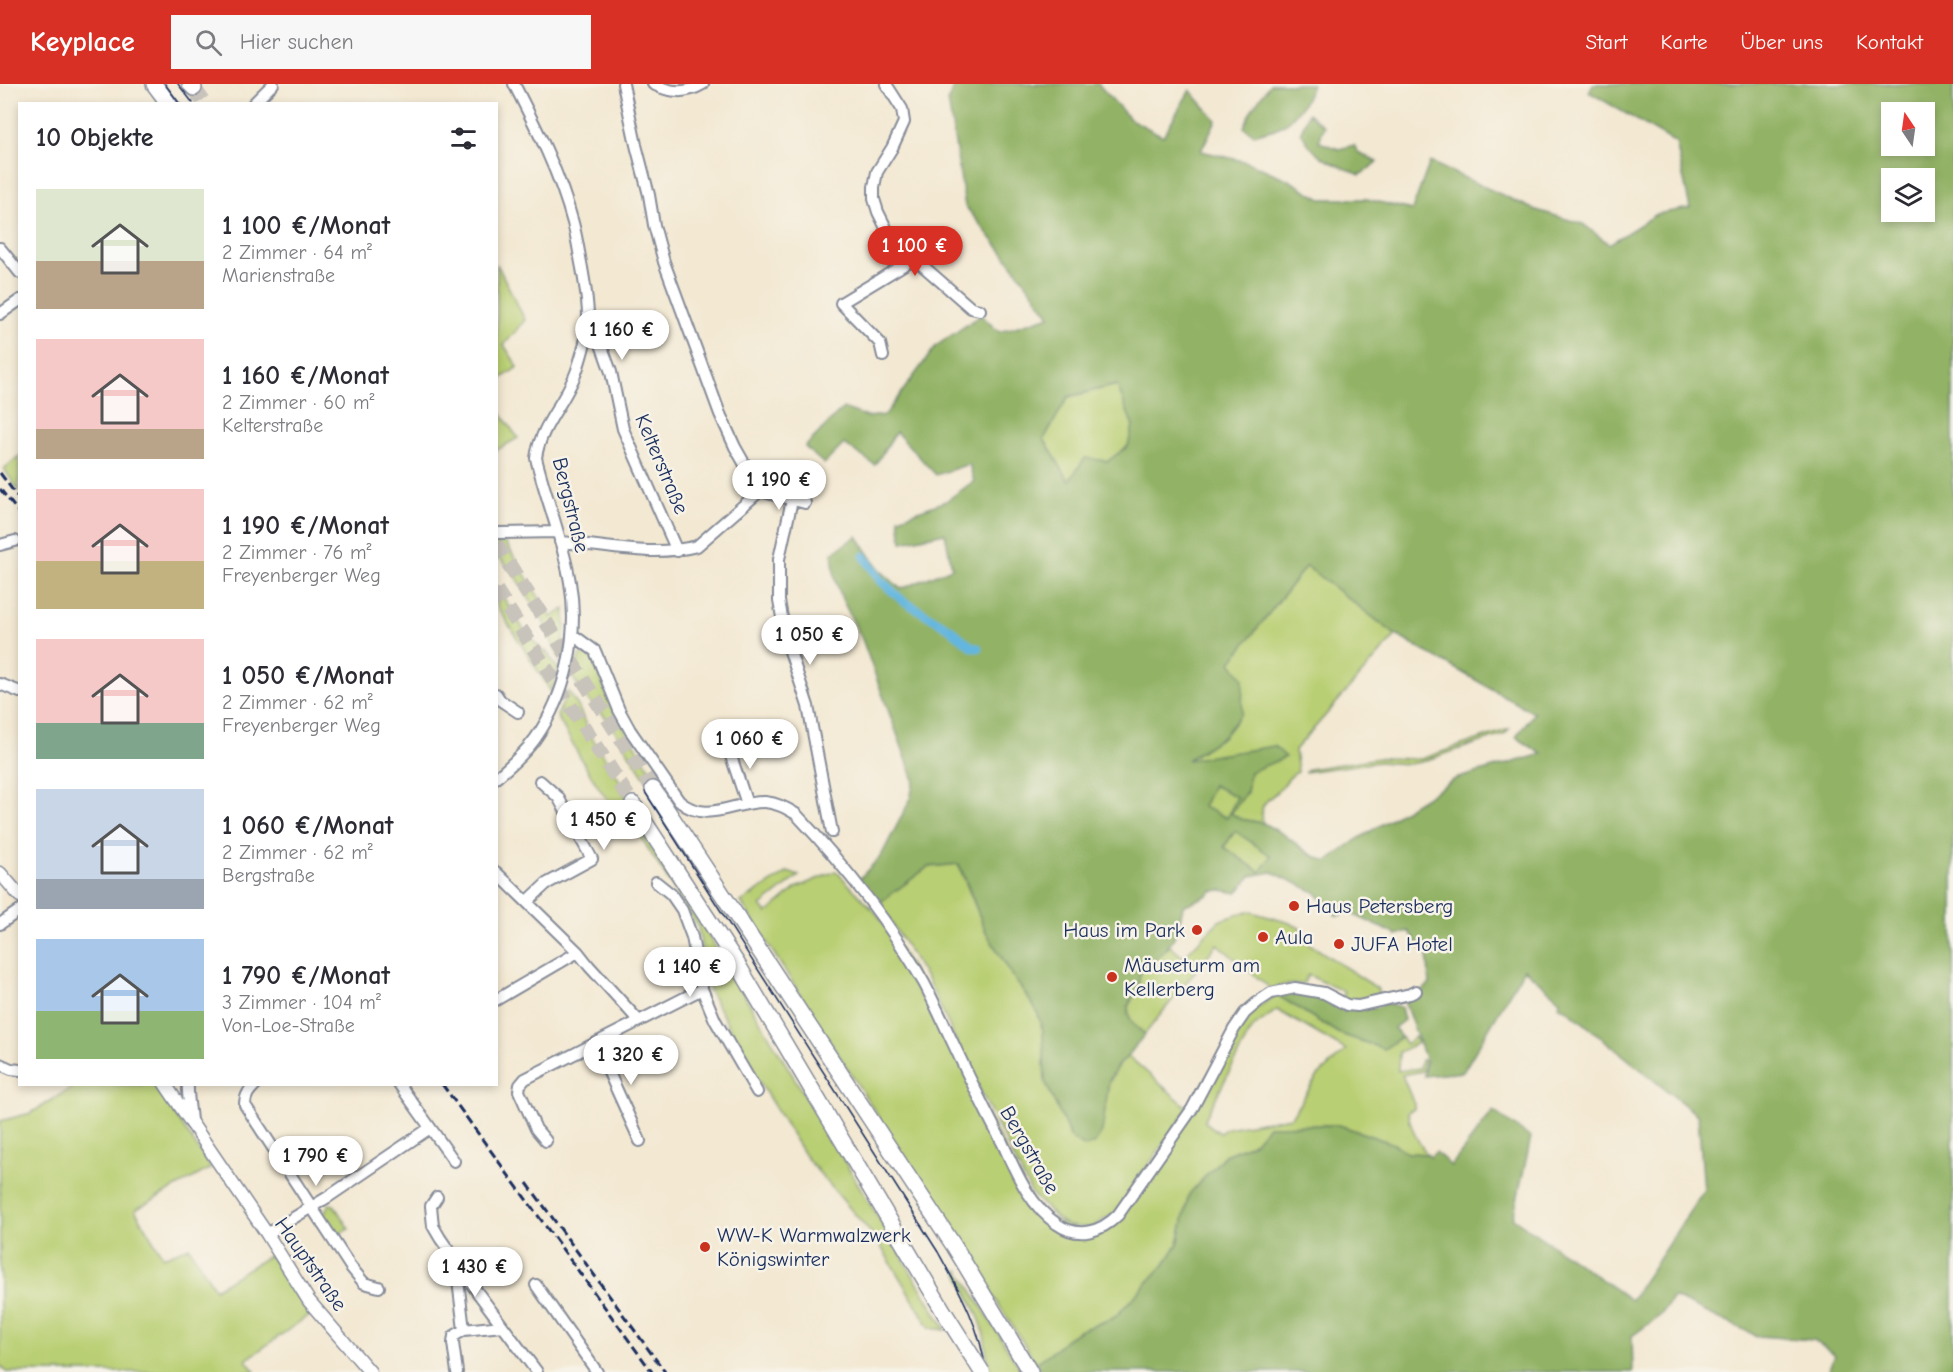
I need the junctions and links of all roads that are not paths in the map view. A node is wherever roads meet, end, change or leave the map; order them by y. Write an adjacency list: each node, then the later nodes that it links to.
1 (154, 84): 8 (highway)
2 (273, 84): 9 (street)
3 (623, 84): 18 (street)
4 (653, 84): 5 (street)
5 (703, 84)
6 (886, 84): 11 (street)
7 (518, 86): 16 (street, Bergstraße)
8 (168, 102)
9 (255, 102)
10 (0, 248): 12 (street)
11 (915, 258): 14 (street); 17 (street)
12 (18, 270)
13 (18, 301): 15 (street)
14 (980, 310)
15 (0, 314)
16 (588, 324): 22 (street, Bergstraße); 25 (street, Kelterstraße)
17 (883, 356)
18 (760, 491): 19 (street); 25 (street)
19 (792, 500): 20 (street); 37 (street)
20 (806, 503)
21 (498, 533): 22 (street)
22 (559, 537): 25 (street); 26 (street, Bergstraße)
23 (15, 541): 24 (street)
24 (0, 545)
25 (677, 551)
26 (573, 635): 32 (street, Bergstraße); 36 (street, Bergstraße)
27 (0, 684): 28 (street)
28 (18, 691)
29 (498, 697): 30 (street)
30 (518, 712)
31 (727, 744): 36 (street)
32 (498, 776)
33 (540, 781): 42 (street)
34 (653, 789): 76 (highway)
35 (633, 804): 75 (highway, bridge)
36 (747, 804): 47 (street, Bergstraße)
37 (832, 832)
38 (0, 873): 41 (main road)
39 (498, 876): 42 (street)
40 (656, 882): 46 (street)
41 (18, 894)
42 (528, 901): 45 (street)
43 (18, 911): 44 (street)
44 (0, 924)
45 (578, 952): 48 (street); 49 (street)
46 (702, 989): 49 (street); 57 (street)
47 (1416, 991)
48 (498, 999)
49 (639, 1021): 50 (street)
50 (596, 1044): 60 (street); 61 (street)
51 (0, 1064): 52 (street)
52 (18, 1070)
53 (170, 1086): 58 (main road, Hauptstraße)
54 (188, 1086): 58 (street)
55 (254, 1086): 64 (street)
56 (400, 1086): 59 (street)
57 (757, 1092)
58 (191, 1124): 65 (main road, Hauptstraße)
59 (430, 1128): 62 (street); 64 (street)
60 (546, 1141)
61 (640, 1141)
62 (454, 1161)
63 (437, 1197): 66 (street)
64 (312, 1207): 65 (street); 68 (street)
65 (267, 1234): 71 (main road, Hauptstraße)
66 (455, 1260): 69 (street); 70 (street)
67 (536, 1285): 74 (street)
68 (379, 1287)
69 (502, 1326): 70 (street); 73 (street)
70 (464, 1330): 72 (street)
71 (370, 1372)
72 (457, 1372)
73 (537, 1372)
74 (597, 1372)
75 (982, 1372)
76 (1029, 1372)

